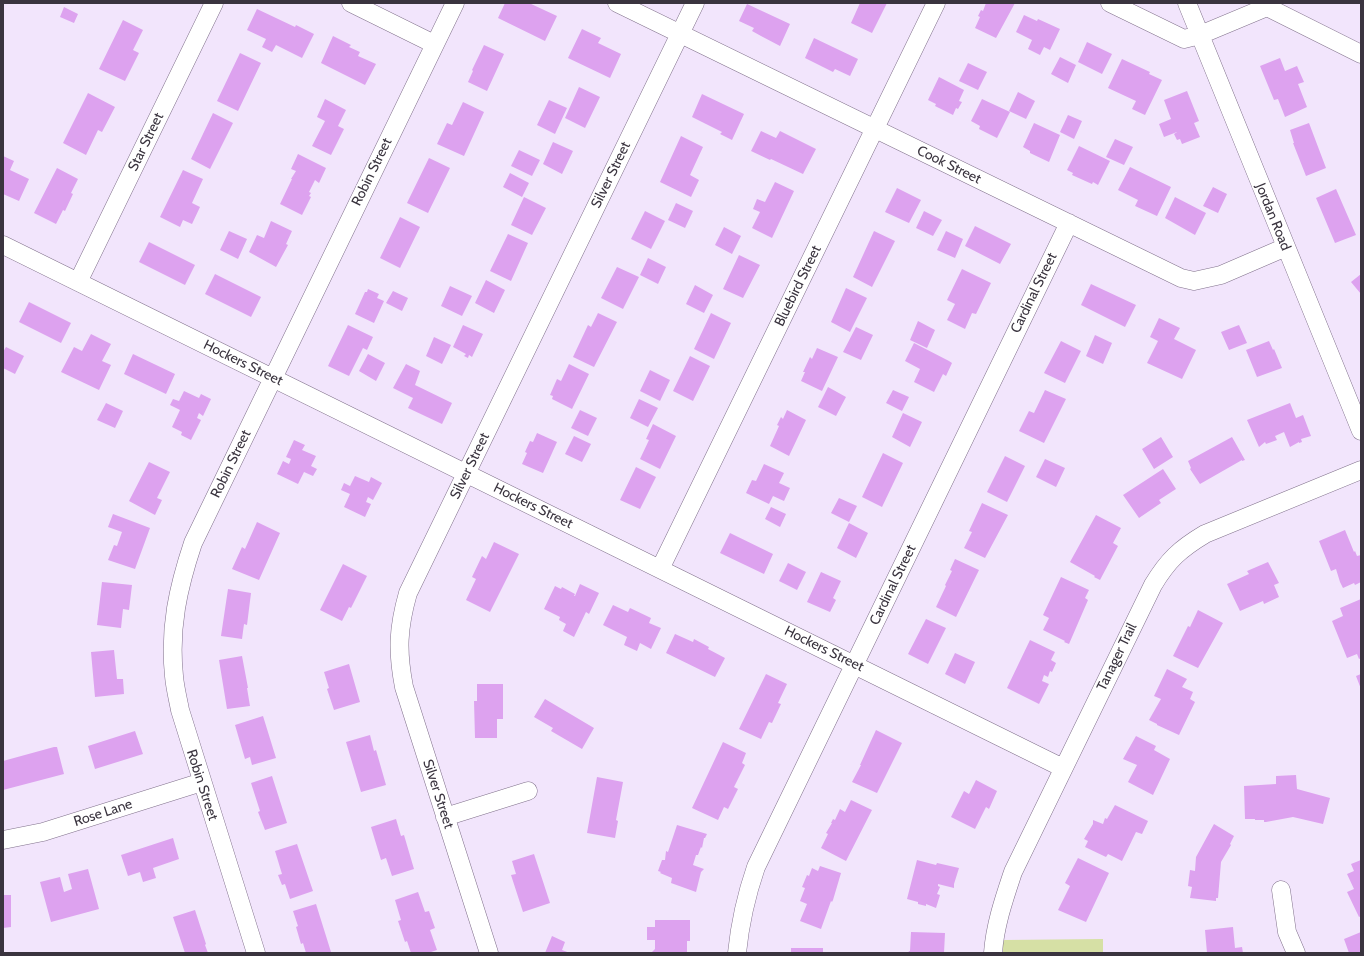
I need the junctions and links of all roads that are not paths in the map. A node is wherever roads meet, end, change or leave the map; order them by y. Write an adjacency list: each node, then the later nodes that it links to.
1 (214, 3): 17 (street, Star Street)
2 (351, 3): 11 (street)
3 (455, 3): 11 (street, Robin Street)
4 (618, 3): 9 (street, Cook Street)
5 (695, 3): 9 (street, Silver Street)
6 (936, 3): 13 (street, Bluebird Street)
7 (1110, 3): 10 (street)
8 (1186, 3): 10 (street, Jordan Road)
9 (680, 34): 13 (street, Cook Street); 21 (street, Silver Street)
10 (1200, 35): 12 (street); 16 (street, Jordan Road)
11 (434, 44): 18 (street, Robin Street)
12 (1361, 54)
13 (874, 128): 14 (street, Cook Street); 22 (street, Bluebird Street)
14 (1069, 223): 16 (street, Cook Street); 23 (street, Cardinal Street)
15 (3, 245): 17 (street, Hockers Street)
16 (1286, 248): 19 (street, Jordan Road)
17 (78, 282): 18 (street, Hockers Street)
18 (272, 378): 21 (street, Hockers Street); 25 (street, Robin Street)
19 (1361, 431)
20 (1361, 470): 24 (street, Tanager Trail)
21 (466, 473): 22 (street, Hockers Street); 27 (street, Silver Street)
22 (660, 569): 23 (street, Hockers Street)
23 (854, 664): 24 (street, Hockers Street); 32 (street, Cardinal Street)
24 (1063, 768): 33 (street, Tanager Trail)
25 (202, 782): 28 (street, Rose Lane); 30 (street, Robin Street)
26 (528, 791): 27 (street)
27 (445, 817): 31 (street, Silver Street)
28 (3, 840)
29 (1281, 890): 34 (street)
30 (256, 953)
31 (489, 953)
32 (737, 953)
33 (993, 953)
34 (1296, 953)

